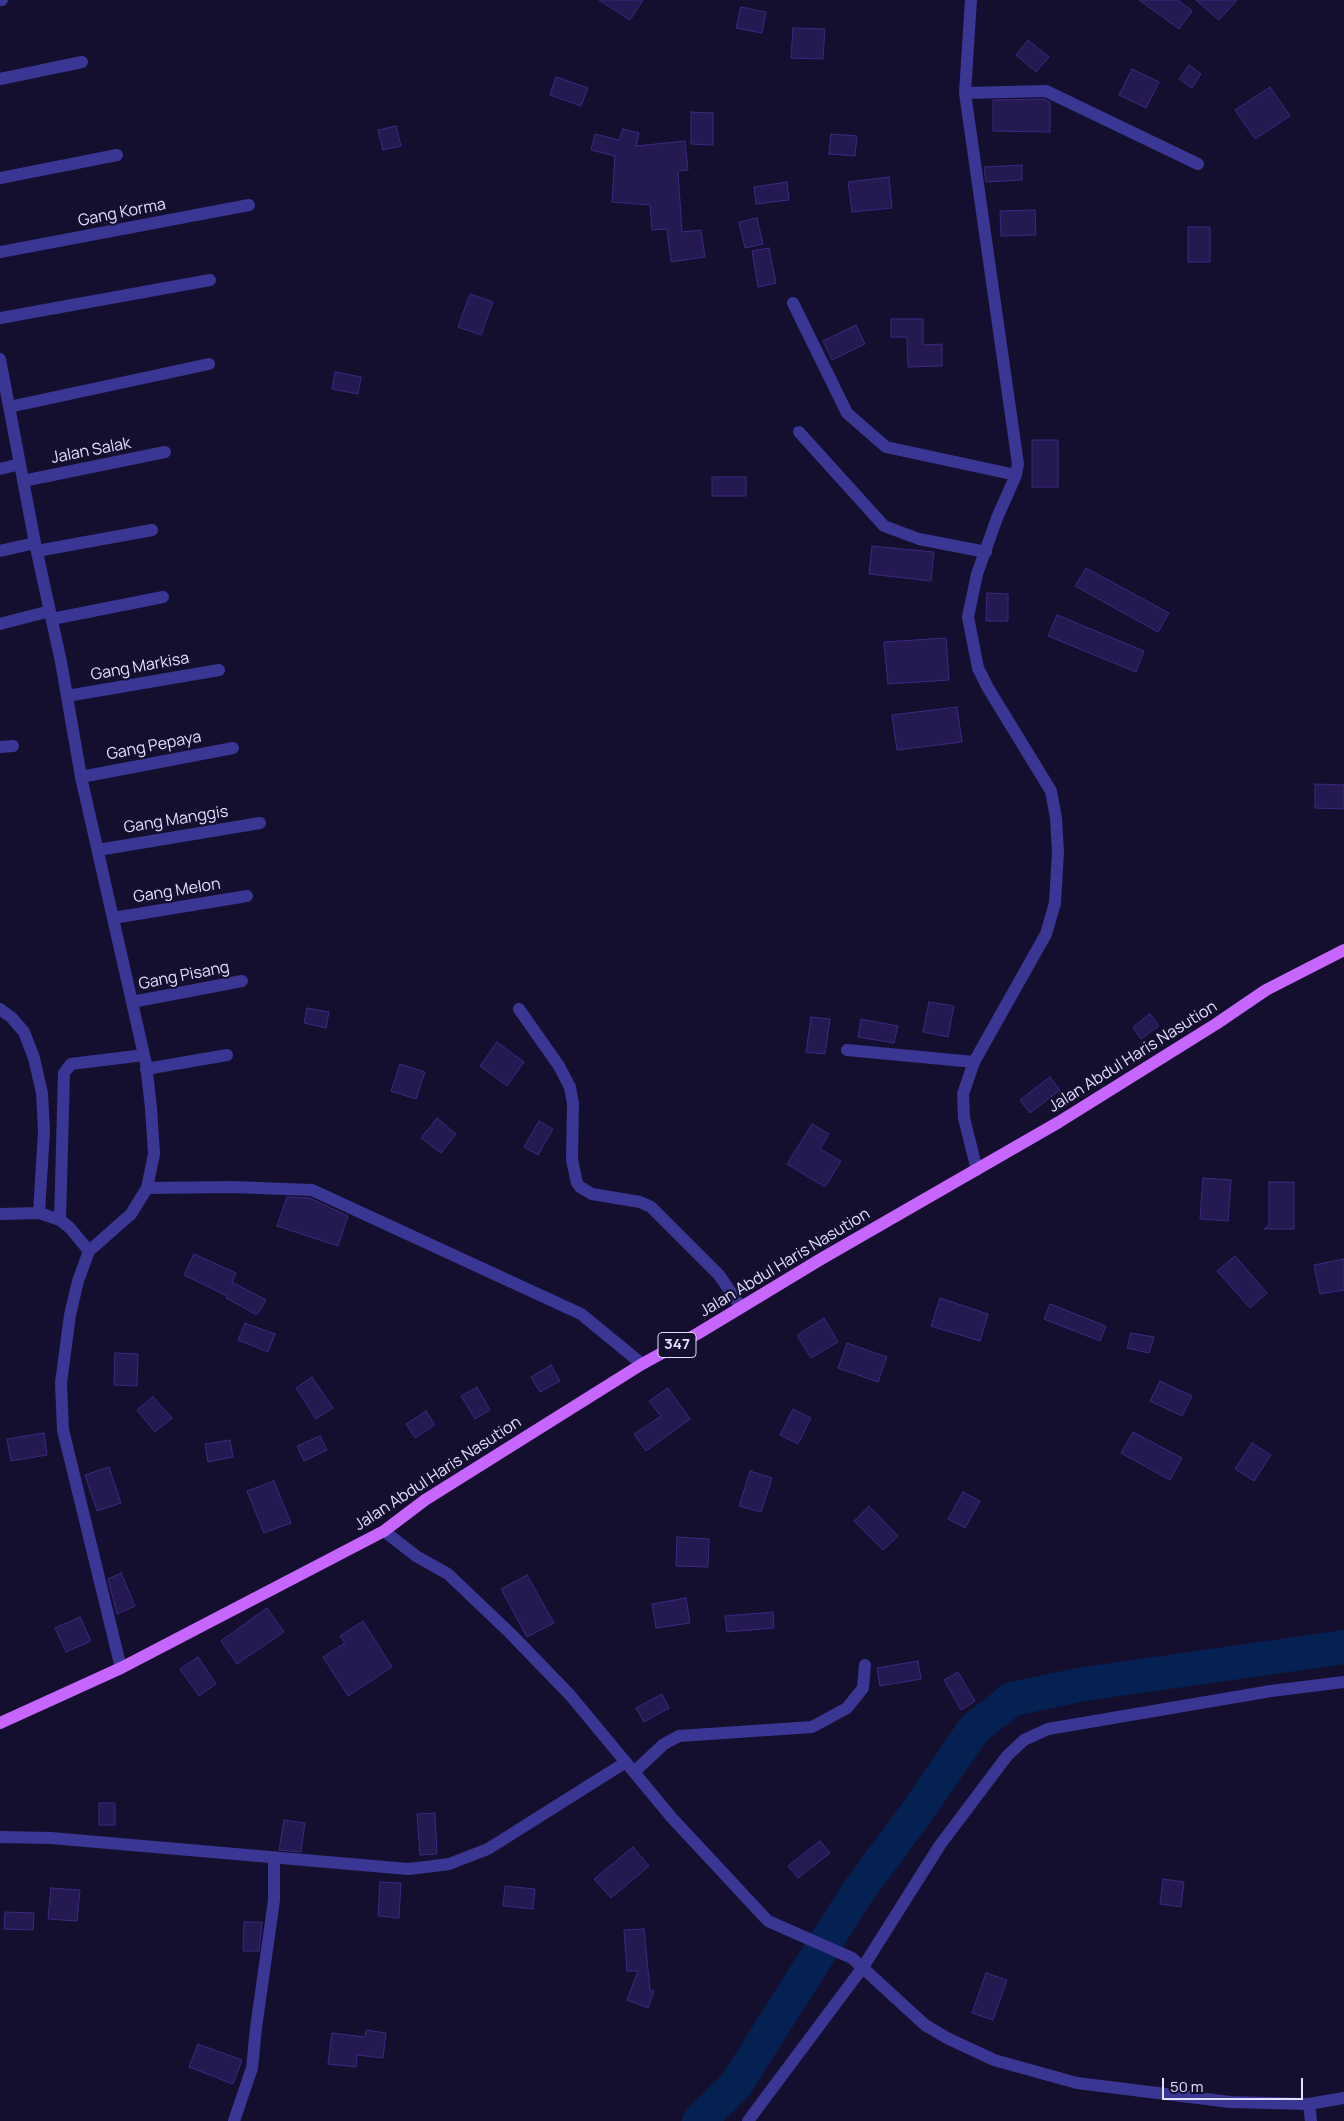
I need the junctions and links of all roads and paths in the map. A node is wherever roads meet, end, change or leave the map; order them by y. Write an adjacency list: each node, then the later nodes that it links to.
1 (971, 0): 4 (street)
2 (82, 62): 3 (street)
3 (0, 78)
4 (965, 93): 6 (street); 20 (street)
5 (117, 156): 7 (street)
6 (1198, 164)
7 (0, 178)
8 (249, 205): 9 (street, Gang Korma)
9 (0, 252)
10 (210, 280): 12 (street)
11 (792, 304): 20 (street)
12 (0, 318)
13 (0, 359): 15 (street)
14 (209, 364): 15 (street)
15 (6, 402): 18 (street)
16 (799, 432): 25 (street)
17 (165, 452): 21 (street, Jalan Salak)
18 (20, 464): 19 (street); 21 (street)
19 (0, 469)
20 (1016, 475): 25 (street)
21 (23, 481): 23 (street)
22 (152, 530): 23 (street)
23 (36, 547): 24 (street); 27 (street)
24 (0, 551)
25 (986, 552): 45 (street)
26 (162, 597): 27 (street)
27 (51, 615): 28 (street); 30 (street)
28 (0, 624)
29 (219, 670): 30 (street, Gang Markisa)
30 (67, 696): 32 (street)
31 (233, 748): 32 (street, Gang Pepaya)
32 (81, 777): 34 (street)
33 (260, 823): 34 (street, Gang Manggis)
34 (98, 850): 36 (street)
35 (247, 896): 36 (street, Gang Melon)
36 (112, 918): 39 (street)
37 (1344, 950): 47 (main road, Jalan Abdul Haris Nasution / 347)
38 (242, 981): 39 (street, Gang Pisang)
39 (132, 1002): 43 (street)
40 (0, 1009): 49 (street)
41 (519, 1009): 53 (street)
42 (847, 1050): 45 (street)
43 (144, 1055): 46 (street); 51 (street)
44 (228, 1055): 46 (street)
45 (974, 1062): 47 (street)
46 (146, 1069): 48 (street)
47 (977, 1170): 53 (main road, Jalan Abdul Haris Nasution / 347)
48 (147, 1188): 52 (street); 54 (street)
49 (39, 1213): 50 (street); 51 (street)
50 (0, 1214)
51 (60, 1220): 52 (street)
52 (89, 1251): 57 (street)
53 (741, 1308): 54 (main road, Jalan Abdul Haris Nasution / 347)
54 (642, 1364): 55 (main road, Jalan Abdul Haris Nasution / 347)
55 (384, 1531): 57 (main road, Jalan Abdul Haris Nasution / 347); 60 (street)
56 (865, 1665): 60 (street)
57 (121, 1668): 59 (main road, Jalan Abdul Haris Nasution / 347)
58 (1344, 1682): 63 (street)
59 (0, 1723)
60 (630, 1767): 62 (street); 63 (street)
61 (0, 1837): 62 (street)
62 (274, 1858): 66 (street)
63 (863, 1967): 65 (street); 67 (street)
64 (1344, 2098): 65 (street)
65 (1309, 2104): 68 (street)
66 (234, 2121)
67 (748, 2121)
68 (1311, 2121)

